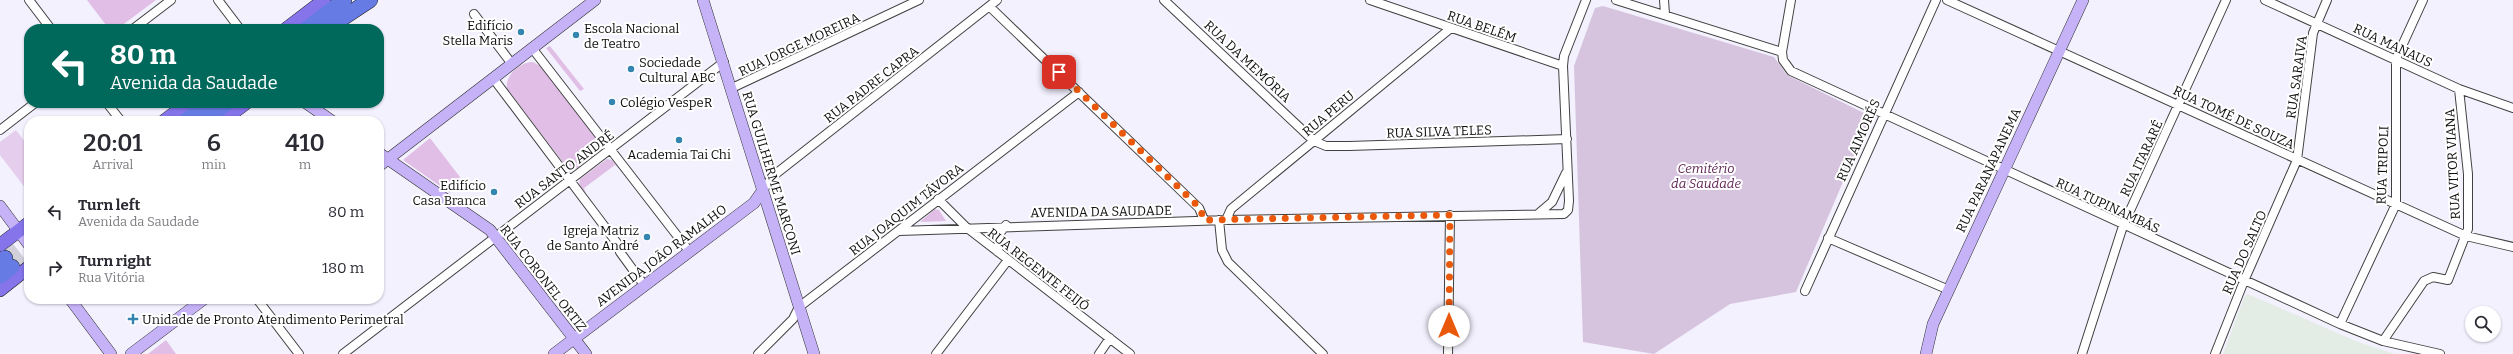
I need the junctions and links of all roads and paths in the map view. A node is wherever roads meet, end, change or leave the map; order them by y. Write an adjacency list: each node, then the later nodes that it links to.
1 (29, 0): 28 (street)
2 (171, 0): 29 (street)
3 (218, 0): 30 (street)
4 (324, 0): 31 (main road)
5 (344, 0): 32 (highway)
6 (371, 0): 33 (highway); 34 (main road)
7 (595, 0): 37 (street)
8 (703, 0): 41 (street, RUA GUILHERME MARCONI)
9 (920, 0): 45 (street, RUA JORGE MOREIRA)
10 (997, 0): 25 (street, RUA PADRE CAPRA)
11 (1164, 0): 24 (street, RUA DA MEMÓRIA)
12 (1370, 0): 36 (street, RUA BELÉM)
13 (1586, 0): 43 (street)
14 (1616, 0): 27 (street)
15 (1664, 0): 27 (street)
16 (1791, 0): 39 (street)
17 (1936, 0): 57 (street, RUA AIMORÉS)
18 (1947, 0): 38 (street, RUA TOMÉ DE SOUZA)
19 (2083, 0): 38 (street, RUA PARANAPANEMA)
20 (2226, 0): 48 (street, RUA ITARARÉ)
21 (2265, 0): 35 (street, RUA MANAUS)
22 (2327, 0): 35 (street, RUA SARAIVA)
23 (2423, 0): 40 (street, RUA TRIPOLI)
24 (1175, 3): 65 (street, RUA DA MEMÓRIA)
25 (990, 7): 47 (street); 74 (street, RUA PADRE CAPRA)
26 (474, 14): 42 (street)
27 (1665, 14): 39 (street)
28 (47, 24)
29 (140, 24)
30 (236, 24)
31 (293, 24)
32 (313, 24)
33 (334, 24)
34 (344, 24)
35 (2316, 24): 40 (street, RUA MANAUS); 70 (street, RUA SARAIVA)
36 (1451, 28): 43 (street, RUA BELÉM); 65 (street, RUA PERU)
37 (532, 48): 42 (street); 67 (street)
38 (2059, 51): 48 (street, RUA TOMÉ DE SOUZA); 72 (street, RUA PARANAPANEMA)
39 (1782, 52): 57 (street, RUA TUPINAMBÁS)
40 (2396, 59): 46 (street, RUA MANAUS); 77 (street, RUA TRIPOLI)
41 (724, 62): 45 (street, RUA GUILHERME MARCONI); 67 (street, RUA SANTO ANDRÉ)
42 (512, 64): 44 (street)
43 (1563, 66): 66 (street)
44 (493, 78): 68 (street); 73 (street)
45 (732, 88): 74 (street, RUA GUILHERME MARCONI)
46 (2459, 89): 56 (street, RUA MANAUS); 89 (street, RUA VITOR VIANA)
47 (1079, 92): 75 (street, RUA JOAQUIM TÁVORA); 82 (street)
48 (2179, 104): 70 (street, RUA TOMÉ DE SOUZA); 85 (street, RUA ITARARÉ)
49 (29, 108): 64 (street)
50 (111, 108): 58 (street)
51 (181, 108): 59 (main road)
52 (202, 108): 60 (highway)
53 (220, 108): 61 (highway)
54 (239, 108): 62 (main road)
55 (313, 108): 63 (street)
56 (2513, 108)
57 (1883, 114): 72 (street, RUA TUPINAMBÁS); 91 (street, RUA AIMORÉS)
58 (117, 116)
59 (171, 116)
60 (192, 116)
61 (210, 116)
62 (229, 116)
63 (325, 116)
64 (0, 130)
65 (1314, 140): 66 (street, RUA SILVA TELES); 83 (street, RUA PERU)
66 (1567, 140): 71 (street)
67 (610, 149): 73 (street, RUA SANTO ANDRÉ); 93 (street)
68 (384, 158)
69 (384, 160): 90 (street, RUA CORONEL ORTIZ)
70 (2297, 160): 77 (street, RUA TOMÉ DE SOUZA); 99 (street, RUA DO SALTO)
71 (1568, 168): 76 (street); 80 (street, AVENIDA DA SAUDADE)
72 (2003, 170): 85 (street, RUA TUPINAMBÁS); 103 (street, RUA PARANAPANEMA)
73 (570, 180): 90 (street, RUA SANTO ANDRÉ); 100 (street)
74 (763, 190): 93 (street, AVENIDA JOÃO RAMALHO); 107 (street, RUA GUILHERME MARCONI)
75 (938, 199): 87 (street, RUA REGENTE FEIJÓ); 88 (street, RUA JOAQUIM TÁVORA)
76 (1552, 202): 79 (street); 80 (street)
77 (2396, 204): 89 (street, RUA TOMÉ DE SOUZA); 108 (street, RUA TRIPOLI)
78 (0, 206): 86 (street)
79 (1539, 213): 80 (street, AVENIDA DA SAUDADE); 81 (street, AVENIDA DA SAUDADE)
80 (1558, 214)
81 (1450, 215): 83 (street, AVENIDA DA SAUDADE); 124 (street)
82 (1204, 220): 83 (street, AVENIDA DA SAUDADE); 84 (street, AVENIDA DA SAUDADE)
83 (1222, 220): 123 (street)
84 (1006, 225): 87 (street, AVENIDA DA SAUDADE); 94 (street)
85 (2123, 226): 99 (street, RUA TUPINAMBÁS); 126 (street, RUA ITARARÉ)
86 (24, 227): 95 (main road)
87 (966, 227): 88 (street, AVENIDA DA SAUDADE); 94 (street, RUA REGENTE FEIJÓ)
88 (899, 230): 107 (street, RUA JOAQUIM TÁVORA)
89 (2466, 236): 92 (street, RUA TOMÉ DE SOUZA); 111 (street, RUA VITOR VIANA)
90 (495, 237): 110 (street, RUA CORONEL ORTIZ); 115 (street, RUA SANTO ANDRÉ)
91 (1828, 238): 102 (street, RUA AIMORÉS); 103 (street)
92 (2513, 247)
93 (689, 252): 100 (street, AVENIDA JOÃO RAMALHO)
94 (998, 252): 96 (street, RUA REGENTE FEIJÓ)
95 (4, 258): 98 (highway)
96 (1008, 260): 109 (street, RUA REGENTE FEIJÓ); 120 (street)
97 (24, 272): 101 (main road)
98 (0, 276)
99 (2244, 281): 108 (street, RUA TUPINAMBÁS); 127 (street, RUA DO SALTO)
100 (644, 285): 110 (street, AVENIDA JOÃO RAMALHO)
101 (0, 290)
102 (1805, 290)
103 (1949, 290): 125 (street, RUA PARANAPANEMA)
104 (74, 304): 112 (street)
105 (197, 304): 113 (street)
106 (261, 304): 114 (street)
107 (799, 307): 118 (street, RUA JOAQUIM TÁVORA); 119 (street, RUA GUILHERME MARCONI)
108 (2340, 324): 111 (street, RUA TUPINAMBÁS)
109 (1110, 338): 121 (street); 122 (street, RUA REGENTE FEIJÓ)
110 (574, 339): 116 (street, AVENIDA JOÃO RAMALHO); 117 (street, RUA CORONEL ORTIZ)
111 (2383, 341): 128 (street, RUA TUPINAMBÁS)
112 (111, 354)
113 (131, 354)
114 (299, 354)
115 (343, 354)
116 (554, 354)
117 (586, 354)
118 (758, 354)
119 (814, 354)
120 (936, 354)
121 (1099, 354)
122 (1130, 354)
123 (1323, 354)
124 (1448, 354)
125 (1926, 354)
126 (2082, 354)
127 (2215, 354)
128 (2440, 354)

